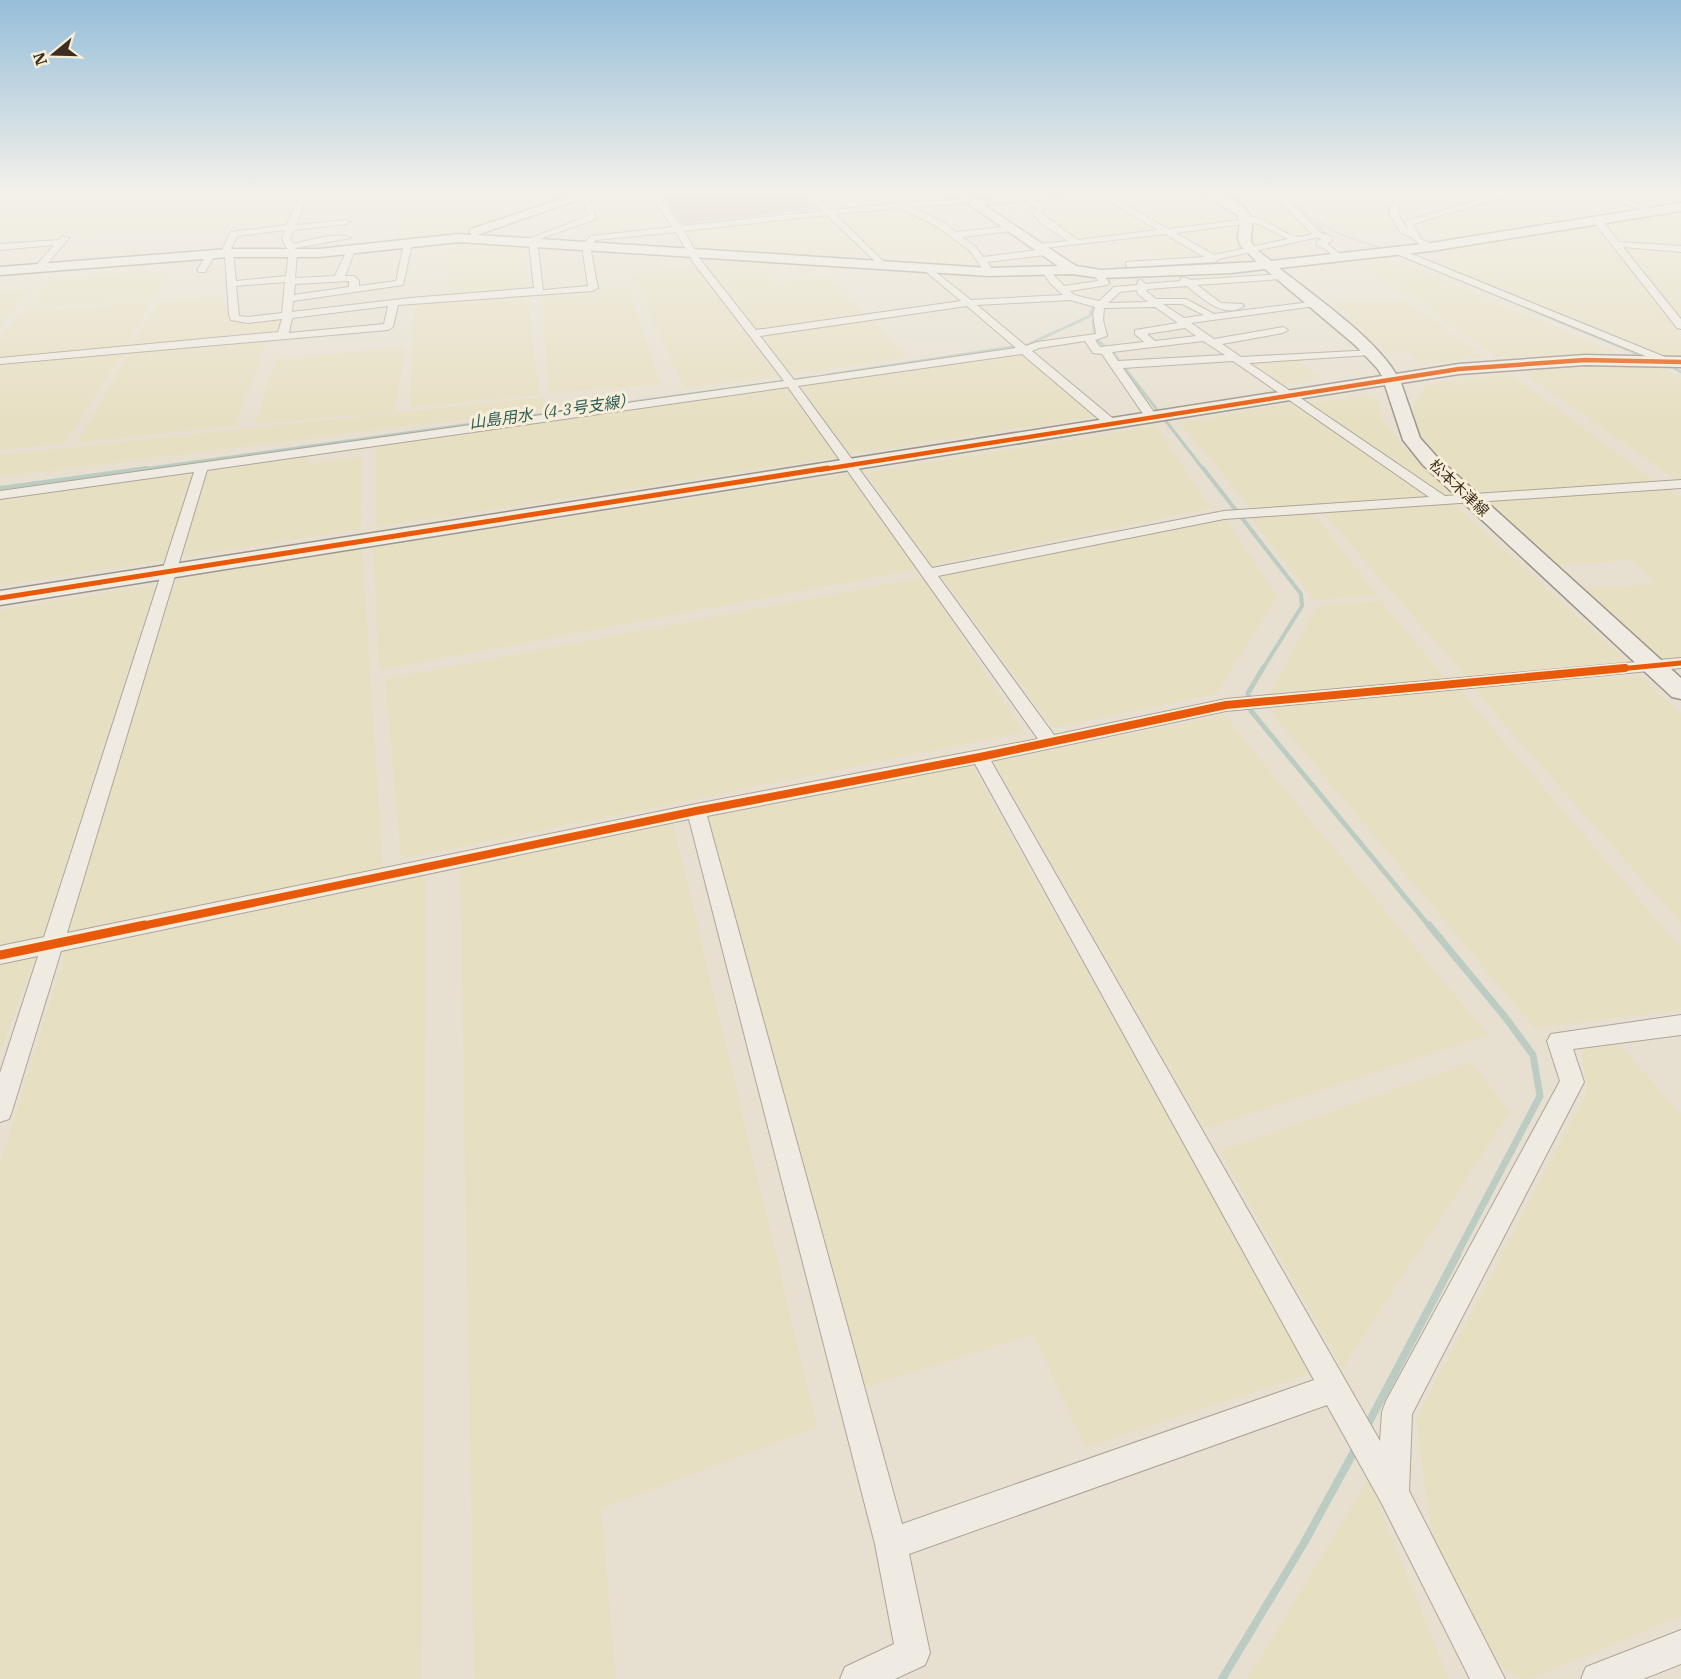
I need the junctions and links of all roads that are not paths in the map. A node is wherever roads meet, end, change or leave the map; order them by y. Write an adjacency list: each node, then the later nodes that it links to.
1 (21, 269): 20 (main road)
2 (227, 269): 28 (street)
3 (290, 269): 27 (street)
4 (341, 269): 25 (street)
5 (403, 269): 31 (street)
6 (535, 269): 32 (street)
7 (590, 269): 32 (street)
8 (705, 269): 48 (street)
9 (930, 269): 38 (street)
10 (949, 269): 22 (main road)
11 (987, 269): 22 (street)
12 (1125, 269): 23 (main road)
13 (1132, 269): 30 (street)
14 (1172, 269): 29 (street)
15 (1228, 269): 26 (street)
16 (1273, 269): 24 (main road, 松本木津線)
17 (1443, 269): 62 (street)
18 (1637, 269): 47 (street)
19 (1072, 270): 21 (main road); 23 (main road)
20 (0, 271)
21 (1047, 271): 22 (main road); 33 (street)
22 (989, 272)
23 (1105, 274): 33 (street)
24 (1282, 276): 26 (street); 40 (main road, 松本木津線)
25 (339, 278): 27 (street); 31 (street)
26 (1241, 279): 29 (street)
27 (289, 280): 28 (street); 35 (street)
28 (232, 284): 44 (street)
29 (1189, 285): 30 (street); 34 (street)
30 (1144, 288): 39 (street); 41 (street)
31 (354, 290): 35 (street)
32 (538, 291): 37 (street)
33 (1067, 293): 38 (street); 41 (street)
34 (1207, 298): 36 (street); 43 (street)
35 (288, 299): 44 (street)
36 (1190, 301): 39 (street); 45 (street)
37 (394, 303): 44 (street); 50 (street)
38 (970, 303): 48 (street); 55 (street)
39 (1156, 303): 41 (street); 46 (street)
40 (1315, 303): 42 (street); 57 (main road, 松本木津線)
41 (1098, 305): 49 (street)
42 (1261, 310): 43 (street); 51 (street)
43 (1245, 313): 45 (street)
44 (287, 317): 60 (street)
45 (1214, 317): 46 (street)
46 (1185, 323): 53 (street); 54 (street)
47 (1681, 326)
48 (752, 334): 65 (street)
49 (1102, 336): 52 (street); 56 (street)
50 (282, 337)
51 (1290, 337): 53 (street); 58 (street)
52 (1088, 338): 55 (street); 56 (street)
53 (1208, 340): 54 (street); 59 (street)
54 (1150, 344): 56 (street); 61 (street)
55 (1023, 347): 65 (street); 68 (street)
56 (1108, 350): 63 (street)
57 (1370, 352): 58 (street); 64 (main road, 松本木津線)
58 (1312, 357): 59 (street)
59 (1238, 359): 61 (street); 66 (street)
60 (0, 361)
61 (1165, 361): 63 (street)
62 (1674, 362): 64 (main road)
63 (1119, 364): 67 (street)
64 (1392, 380): 66 (main road); 73 (main road, 松本木津線)
65 (789, 381): 69 (street); 70 (street)
66 (1291, 396): 67 (main road); 74 (street)
67 (1159, 417): 68 (main road)
68 (1113, 424): 69 (main road)
69 (850, 465): 75 (main road); 76 (street)
70 (202, 467): 72 (street); 75 (street)
71 (1681, 484): 73 (street)
72 (0, 495)
73 (1470, 498): 74 (street); 79 (main road, 松本木津線)
74 (1442, 500): 76 (street)
75 (169, 572): 77 (main road); 84 (street)
76 (930, 573): 81 (street)
77 (0, 598)
78 (1681, 663): 79 (street)
79 (1654, 666): 80 (main road, 松本木津線); 81 (street)
80 (1681, 691)
81 (1050, 742): 82 (street)
82 (980, 757): 83 (street); 88 (street)
83 (696, 811): 84 (street); 90 (street)
84 (53, 944): 85 (street); 87 (street)
85 (0, 955)
86 (1681, 1025): 89 (street)
87 (0, 1111)
88 (1334, 1388): 89 (street); 90 (street)
89 (1393, 1493): 93 (street)
90 (891, 1544): 92 (street)
91 (1681, 1647): 94 (street)
92 (857, 1679)
93 (1488, 1679)
94 (1598, 1679)

